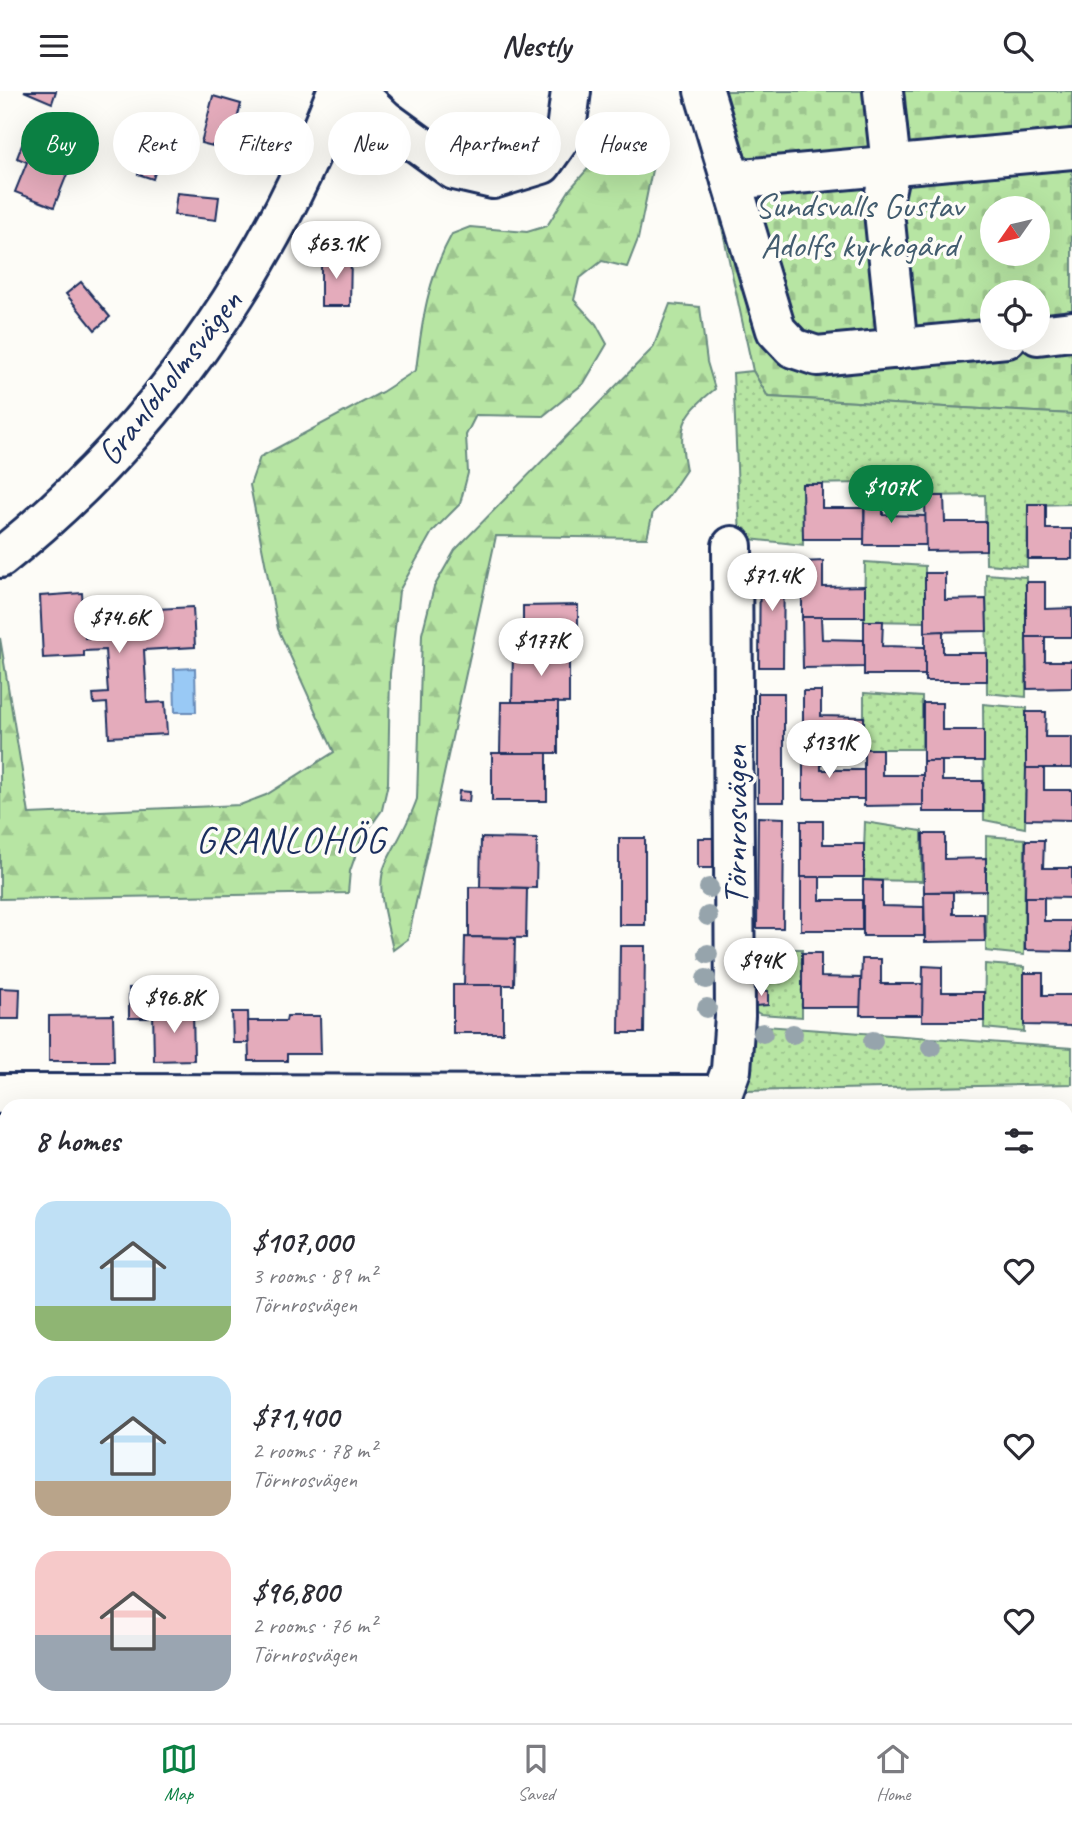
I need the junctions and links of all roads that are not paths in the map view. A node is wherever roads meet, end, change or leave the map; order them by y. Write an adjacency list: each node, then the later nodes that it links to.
1 (337, 91): 14 (street, Granloholmsvägen)
2 (355, 91): 3 (street)
3 (571, 91)
4 (704, 91): 8 (street)
5 (883, 91): 7 (street)
6 (1072, 149): 7 (street)
7 (891, 165): 8 (street); 12 (street)
8 (731, 180): 12 (street)
9 (1072, 331): 10 (street)
10 (1050, 334)
11 (980, 341): 12 (street)
12 (898, 349)
13 (732, 546): 17 (street, Törnrosvägen)
14 (0, 558)
15 (0, 1094): 16 (street, Törnrosvägen)
16 (259, 1099)
17 (723, 1099)

